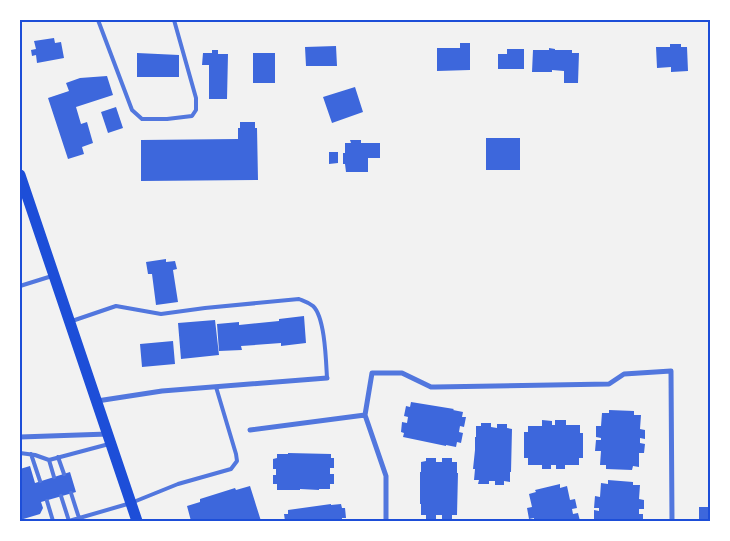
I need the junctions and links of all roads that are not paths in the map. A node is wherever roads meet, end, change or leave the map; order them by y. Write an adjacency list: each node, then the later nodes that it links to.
1 (98, 20): 2 (lane)
2 (174, 20)
3 (20, 175): 4 (main road)
4 (54, 276): 5 (lane); 6 (main road)
5 (20, 286)
6 (70, 321): 7 (lane); 9 (main road)
7 (328, 378): 8 (street)
8 (216, 387): 9 (street); 24 (lane)
9 (97, 401): 13 (main road)
10 (366, 415): 11 (street); 29 (street); 30 (street)
11 (250, 430)
12 (20, 437): 13 (street)
13 (110, 439): 16 (lane); 24 (main road)
14 (20, 453): 15 (lane)
15 (31, 454): 17 (lane); 20 (lane)
16 (58, 457): 17 (lane); 18 (lane)
17 (49, 460): 19 (lane)
18 (64, 474)
19 (54, 477)
20 (40, 481)
21 (71, 493): 25 (lane)
22 (61, 496): 27 (lane)
23 (47, 501): 26 (lane)
24 (131, 503): 25 (lane); 28 (main road)
25 (79, 518): 27 (lane)
26 (53, 521)
27 (69, 521)
28 (138, 521)
29 (386, 521)
30 (672, 521)

